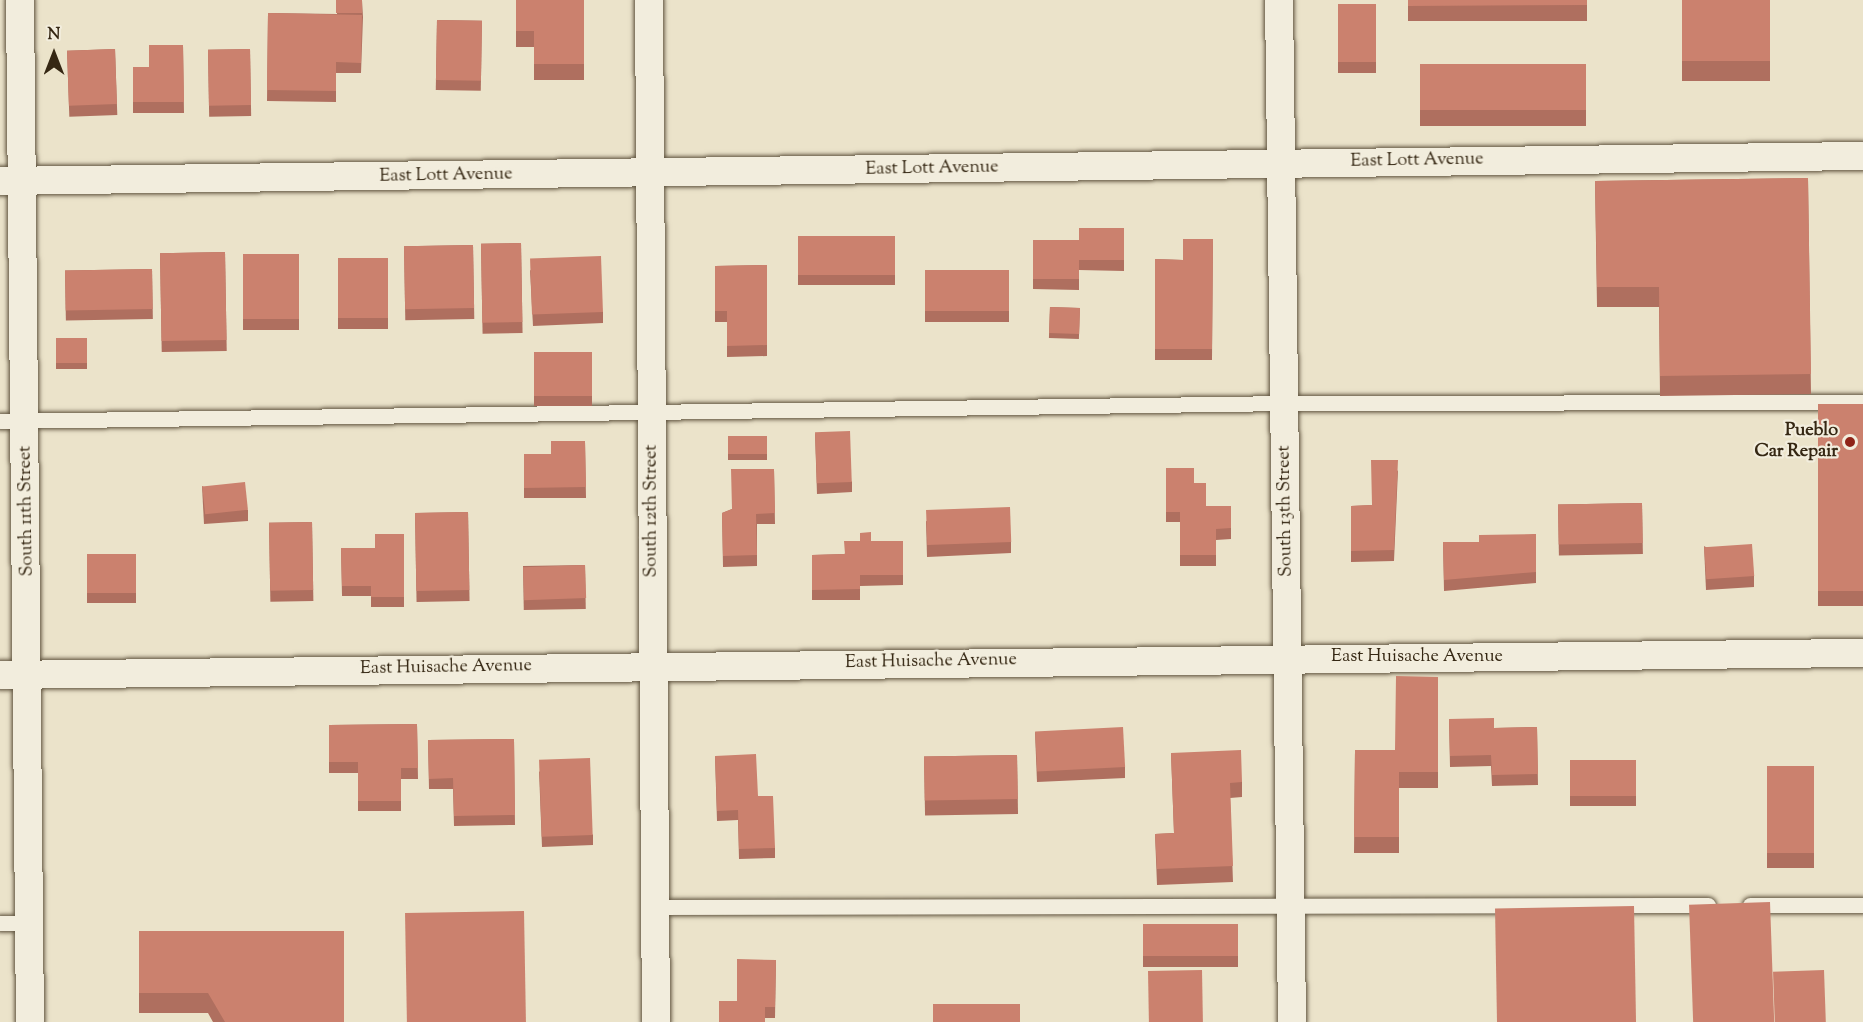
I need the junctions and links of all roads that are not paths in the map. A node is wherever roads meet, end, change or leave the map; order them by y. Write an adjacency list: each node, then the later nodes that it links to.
1 (20, 0): 7 (street, South 11th Street)
2 (649, 0): 6 (street, South 12th Street)
3 (1279, 0): 5 (street, South 13th Street)
4 (1863, 156): 5 (street, East Lott Avenue)
5 (1281, 162): 6 (street, East Lott Avenue); 9 (street, South 13th Street)
6 (652, 174): 7 (street, East Lott Avenue); 10 (street, South 12th Street)
7 (11, 181): 11 (street, South 11th Street)
8 (1863, 402): 9 (lane)
9 (1284, 403): 10 (lane); 13 (street, South 13th Street)
10 (652, 415): 11 (lane); 14 (street, South 12th Street)
11 (13, 421): 15 (street, South 11th Street)
12 (1863, 653): 13 (street, East Huisache Avenue)
13 (1288, 658): 14 (street, East Huisache Avenue); 18 (street, South 13th Street)
14 (652, 665): 15 (street, East Huisache Avenue); 19 (street, South 12th Street)
15 (29, 674): 16 (street, East Huisache Avenue); 21 (street, South 11th Street)
16 (0, 675)
17 (1863, 905): 18 (lane)
18 (1290, 906): 19 (lane); 24 (street, South 13th Street)
19 (655, 907): 23 (street, South 12th Street)
20 (0, 923): 21 (lane)
21 (30, 923): 22 (street, South 11th Street)
22 (30, 1022)
23 (656, 1022)
24 (1292, 1022)

